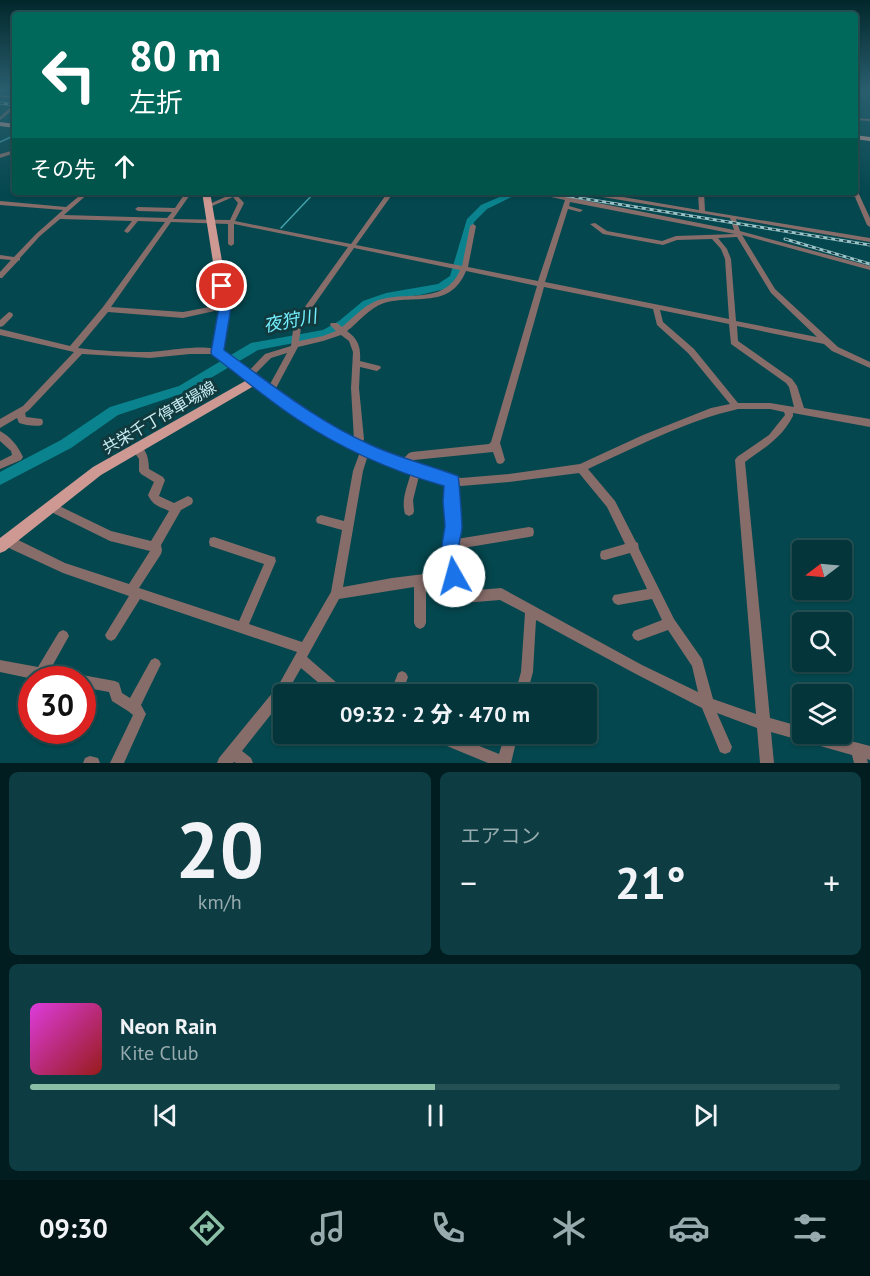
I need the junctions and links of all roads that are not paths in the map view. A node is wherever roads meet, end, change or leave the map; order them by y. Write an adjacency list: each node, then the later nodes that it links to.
1 (84, 195): 13 (street)
2 (187, 195): 15 (street)
3 (206, 195): 11 (main road)
4 (389, 195): 32 (street)
5 (546, 195): 9 (street)
6 (603, 195): 17 (street)
7 (701, 195): 17 (street)
8 (856, 195): 25 (street)
9 (568, 199): 12 (street); 28 (street)
10 (0, 203): 13 (street)
11 (208, 206): 22 (street); 23 (main road)
12 (565, 207): 16 (street); 40 (street)
13 (69, 208): 19 (street)
14 (138, 209): 15 (street)
15 (177, 210): 21 (street)
16 (580, 210)
17 (702, 211): 18 (street)
18 (732, 216): 28 (street); 30 (street)
19 (60, 217): 20 (street); 34 (street)
20 (136, 220): 21 (street); 27 (street)
21 (169, 221): 23 (street); 43 (street)
22 (232, 222): 23 (street); 31 (street); 32 (street)
23 (211, 223): 41 (main road)
24 (593, 224): 29 (street)
25 (870, 225)
26 (473, 226): 36 (street)
27 (127, 231)
28 (739, 235): 29 (street); 35 (street); 37 (street)
29 (714, 237): 45 (street)
30 (870, 240)
31 (231, 244)
32 (352, 246): 36 (street); 50 (street)
33 (0, 257): 34 (street)
34 (18, 259): 39 (street)
35 (870, 268)
36 (464, 270): 40 (street); 47 (street)
37 (760, 272): 38 (street); 49 (street)
38 (772, 272)
39 (0, 276)
40 (540, 284): 42 (street); 66 (street)
41 (225, 306): 43 (street); 52 (main road)
42 (656, 308): 45 (street); 58 (street)
43 (106, 309): 51 (street)
44 (9, 315): 46 (street)
45 (733, 323): 49 (street); 60 (street)
46 (0, 324)
47 (338, 328): 50 (street); 53 (street)
48 (0, 332): 51 (street)
49 (825, 341): 54 (street)
50 (294, 346): 56 (street); 57 (street)
51 (76, 350): 52 (street); 61 (street)
52 (220, 354): 56 (main road)
53 (357, 363): 55 (street); 67 (street)
54 (870, 365)
55 (377, 368)
56 (252, 378): 57 (street); 68 (main road, 共栄千丁停車場線)
57 (270, 391): 67 (street)
58 (736, 406): 59 (street); 72 (street)
59 (788, 409): 60 (street); 113 (street)
60 (800, 411): 63 (street)
61 (20, 412): 62 (street); 64 (street)
62 (39, 422)
63 (870, 423)
64 (0, 424)
65 (0, 435): 70 (street)
66 (495, 443): 69 (street); 71 (street)
67 (361, 448): 71 (street); 80 (street)
68 (136, 449): 76 (main road, 共栄千丁停車場線); 77 (street)
69 (500, 460)
70 (0, 465)
71 (403, 465): 73 (street)
72 (581, 468): 74 (street); 86 (street)
73 (416, 471): 74 (street); 78 (street)
74 (452, 481): 84 (street)
75 (188, 501): 77 (street)
76 (51, 507): 83 (main road, 共栄千丁停車場線); 85 (street)
77 (176, 507): 85 (street)
78 (409, 511)
79 (321, 520): 80 (street)
80 (348, 527): 92 (street)
81 (529, 532): 84 (street)
82 (214, 542): 97 (street)
83 (4, 543): 90 (street)
84 (451, 545): 88 (street)
85 (156, 547): 90 (street)
86 (634, 547): 87 (street); 91 (street)
87 (605, 555)
88 (454, 576): 89 (street); 94 (street)
89 (420, 581): 92 (street); 95 (street)
90 (134, 592): 97 (street); 98 (street)
91 (654, 593): 93 (street); 96 (street)
92 (336, 594): 101 (street)
93 (618, 599)
94 (531, 611): 110 (street); 111 (street)
95 (420, 623)
96 (670, 623): 99 (street); 111 (street)
97 (242, 627): 101 (street)
98 (111, 635)
99 (638, 635)
100 (63, 636): 104 (street)
101 (303, 654): 108 (street); 118 (street)
102 (155, 664): 112 (street)
103 (0, 666): 105 (street)
104 (46, 666)
105 (18, 670)
106 (402, 677): 109 (street)
107 (96, 684): 112 (street)
108 (332, 684)
109 (400, 684)
110 (524, 684)
111 (708, 704): 113 (street); 116 (street)
112 (133, 705): 119 (street)
113 (763, 723): 117 (street); 122 (street)
114 (459, 744): 121 (street)
115 (509, 744): 121 (street)
116 (725, 747)
117 (863, 756)
118 (229, 758): 120 (street)
119 (117, 763)
120 (246, 763)
121 (504, 763)
122 (767, 763)

